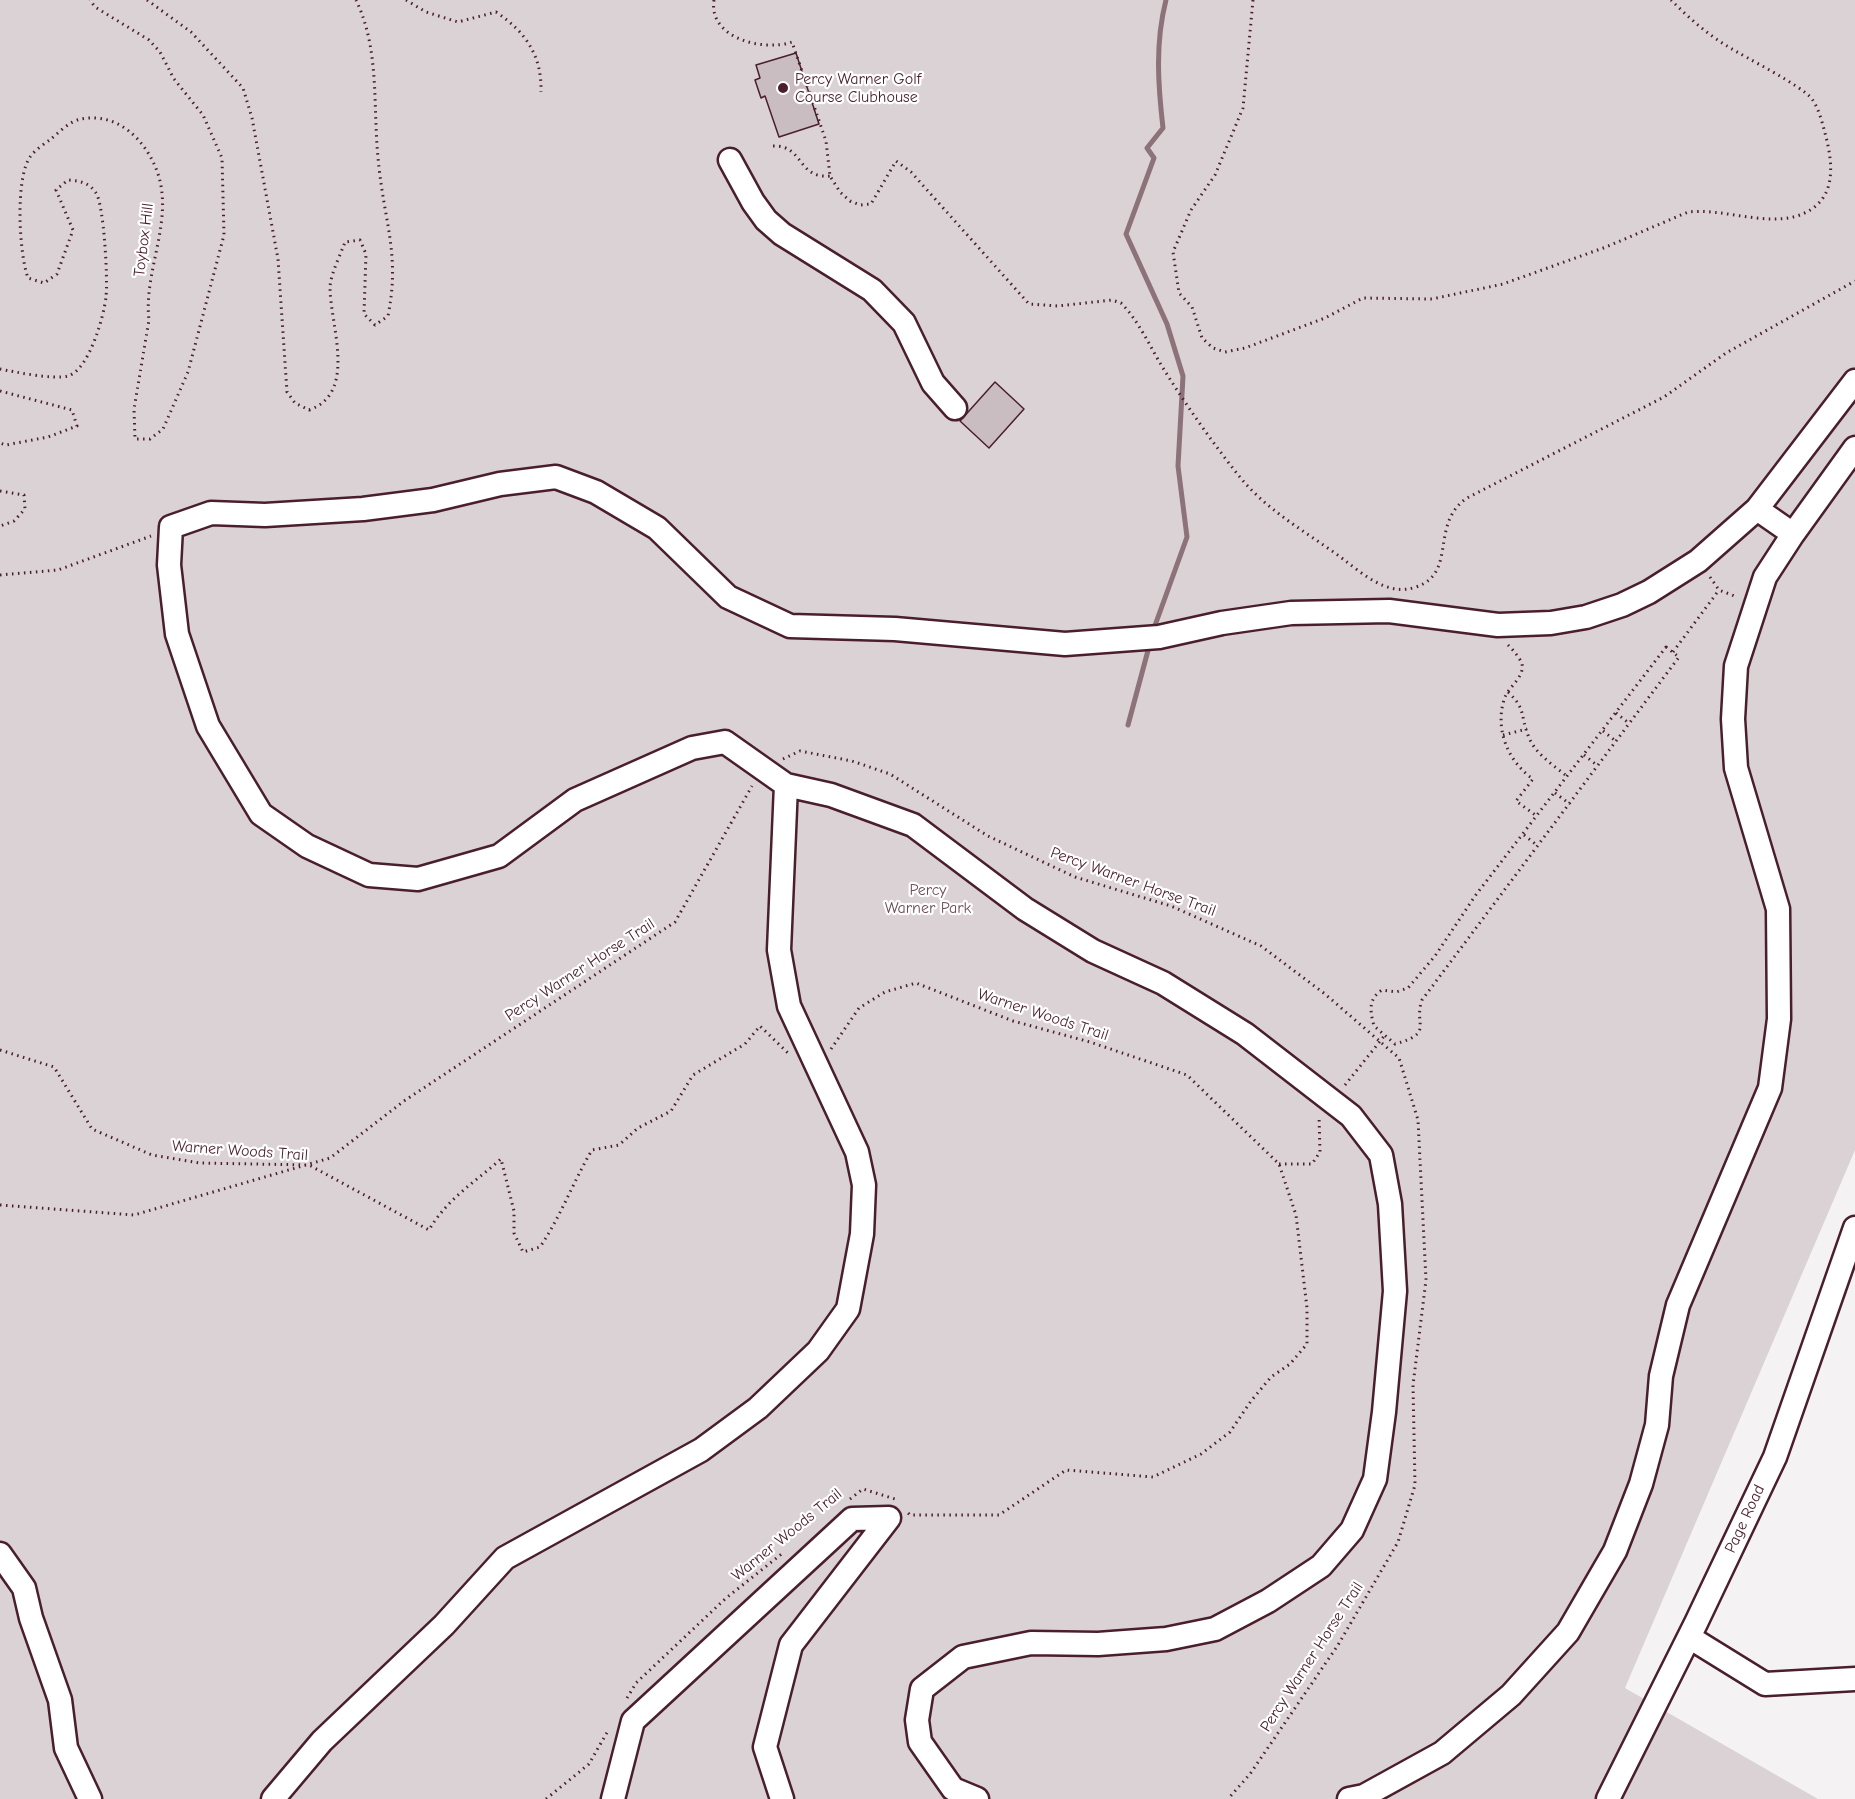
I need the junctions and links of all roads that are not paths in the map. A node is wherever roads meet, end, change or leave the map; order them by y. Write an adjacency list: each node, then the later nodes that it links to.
1 (730, 160): 3 (street)
2 (1855, 381): 5 (street)
3 (955, 408)
4 (1855, 448): 6 (street)
5 (1757, 509): 6 (street); 7 (street)
6 (1792, 534): 17 (street)
7 (786, 785): 13 (street); 16 (street)
8 (1855, 1228): 10 (street, Page Road)
9 (0, 1554): 12 (street)
10 (1689, 1637): 11 (street); 18 (street, Page Road)
11 (1855, 1679)
12 (90, 1799)
13 (273, 1799)
14 (613, 1799): 15 (street)
15 (782, 1799)
16 (976, 1799)
17 (1349, 1799)
18 (1608, 1799)

